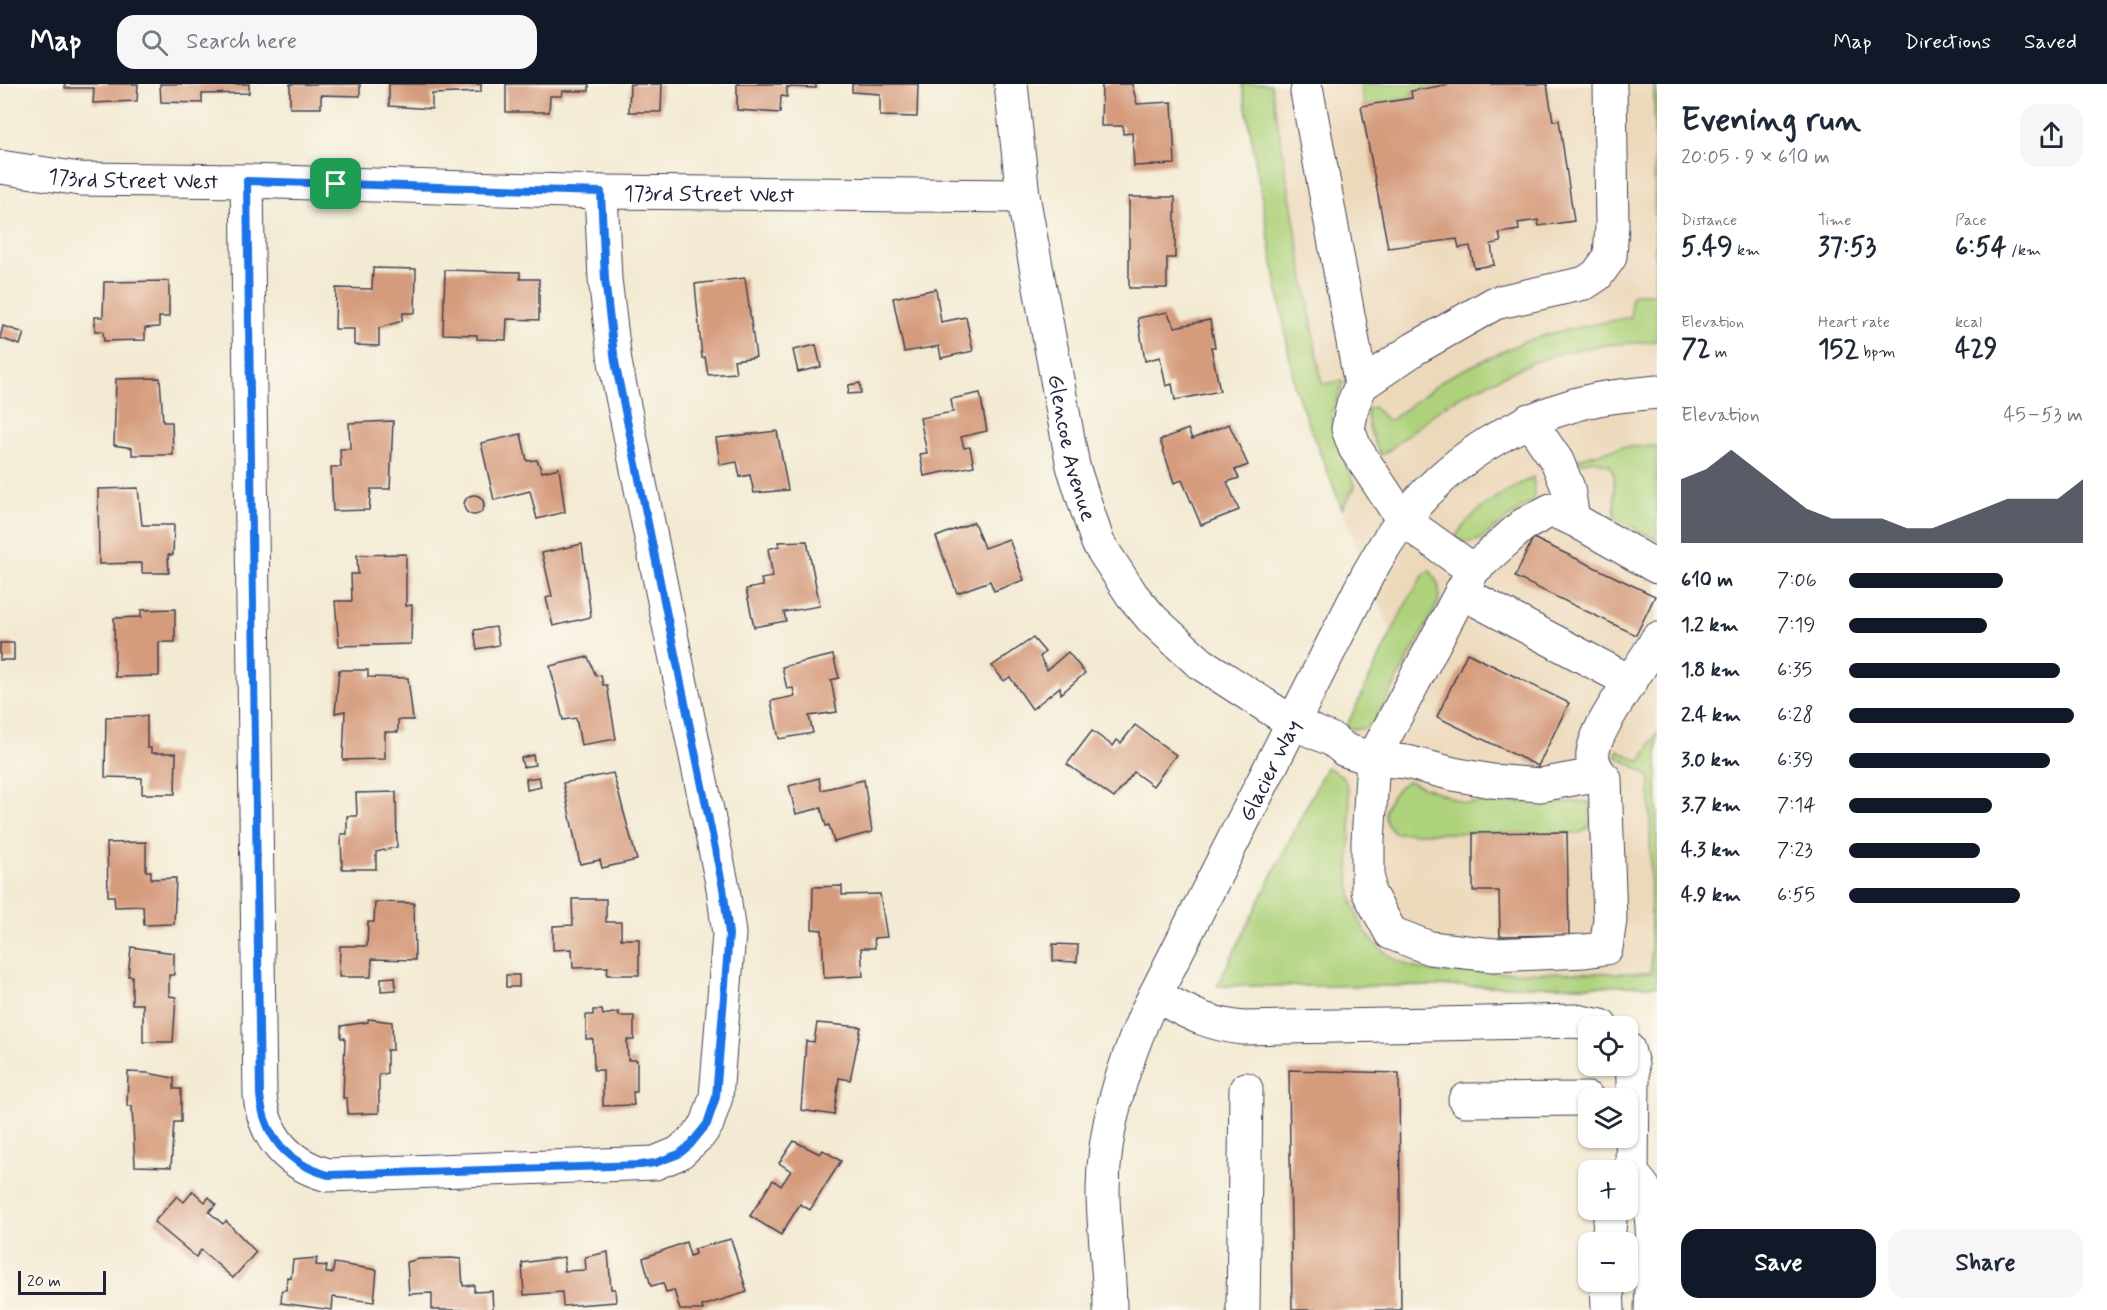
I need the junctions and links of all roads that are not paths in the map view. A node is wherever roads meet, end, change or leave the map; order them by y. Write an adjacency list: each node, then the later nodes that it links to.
1 (1011, 84): 7 (street, Glencoe Avenue)
2 (1610, 84): 8 (street)
3 (1307, 92): 8 (street)
4 (0, 167): 5 (street, 173rd Street West)
5 (247, 181): 6 (street, 173rd Street West); 6 (street)
6 (601, 192): 7 (street, 173rd Street West)
7 (1023, 196): 17 (street, Glencoe Avenue)
8 (1361, 385): 12 (street)
9 (1657, 392): 10 (street, Glacier Way)
10 (1529, 420): 11 (street); 12 (street, Glacier Way)
11 (1573, 519): 13 (street); 14 (street)
12 (1403, 520): 14 (street); 17 (street, Glacier Way)
13 (1657, 567)
14 (1467, 581): 16 (street); 18 (street)
15 (1657, 639): 16 (street)
16 (1631, 682): 19 (street)
17 (1293, 723): 18 (street, Glencoe Avenue); 20 (street, Glacier Way)
18 (1373, 759): 19 (street, Glencoe Avenue); 19 (street)
19 (1600, 774)
20 (1155, 995): 21 (street); 27 (street, Glacier Way)
21 (1578, 1021)
22 (1246, 1089): 28 (street)
23 (1578, 1099): 24 (street)
24 (1465, 1100)
25 (1638, 1183): 30 (street)
26 (1607, 1292): 29 (street)
27 (1110, 1310)
28 (1244, 1310)
29 (1608, 1310)
30 (1651, 1310)

